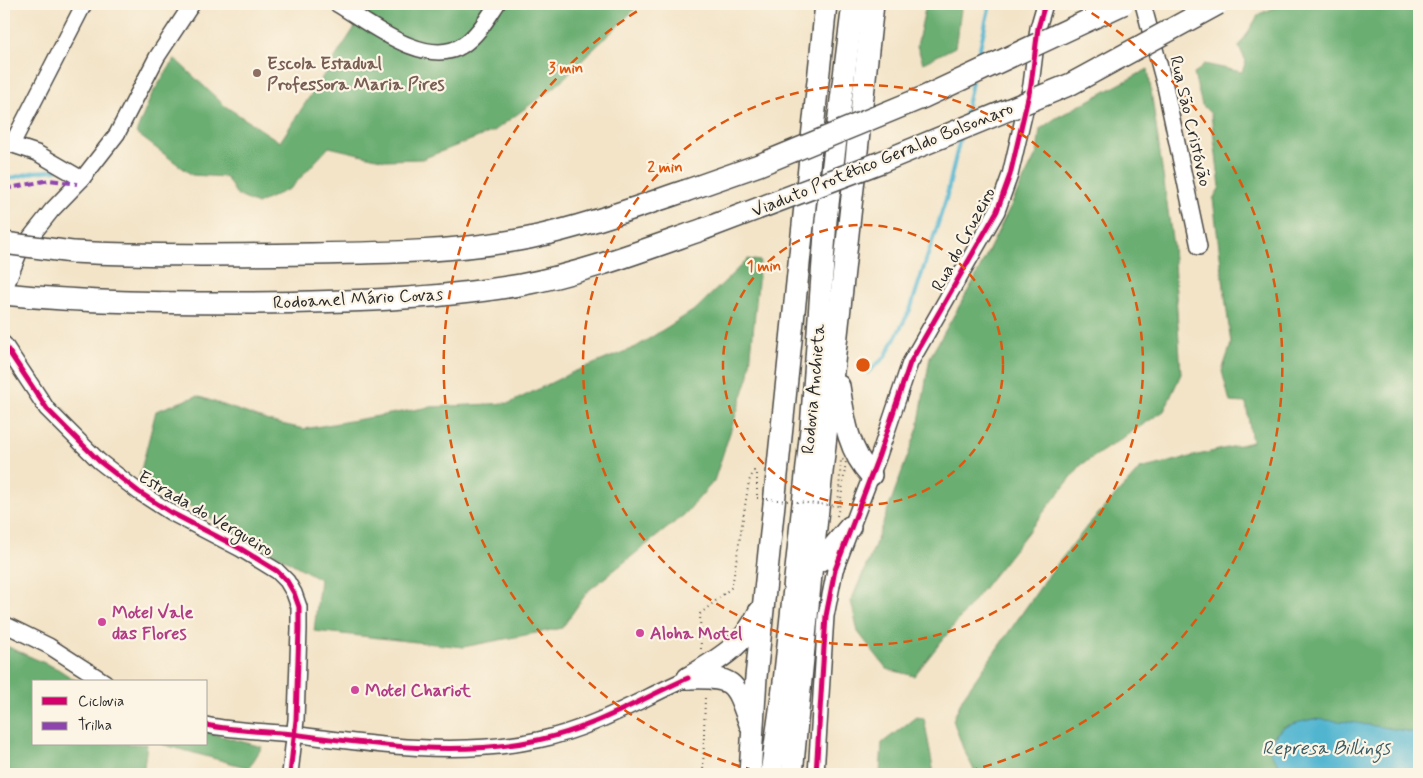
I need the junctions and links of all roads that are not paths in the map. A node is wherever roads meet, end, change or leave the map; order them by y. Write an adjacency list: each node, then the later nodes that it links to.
1 (84, 4): 12 (street)
2 (192, 4): 13 (street)
3 (337, 4): 4 (street)
4 (497, 4)
5 (826, 4): 22 (highway, Rodovia Anchieta)
6 (853, 4): 31 (highway, Rodovia Anchieta)
7 (872, 4): 18 (highway, Rodovia Anchieta)
8 (1044, 4): 20 (street, Rua do Cruzeiro)
9 (1123, 4): 15 (highway, bridge)
10 (1143, 4): 16 (street, Rua São Cristóvão)
11 (1218, 4): 14 (highway, Viaduto Protético Geraldo Bolsonaro, bridge)
12 (8, 143): 13 (street)
13 (82, 179): 17 (street)
14 (704, 229): 17 (highway, Rodoanel Mário Covas)
15 (4, 243)
16 (1199, 247)
17 (4, 292)
18 (836, 342): 20 (highway); 23 (highway, Rodovia Anchieta)
19 (4, 344): 30 (street, Estrada do Vergueiro)
20 (871, 475): 21 (street, Rua do Cruzeiro)
21 (850, 527): 23 (highway)
22 (770, 538): 24 (highway, Rodovia Anchieta); 31 (highway)
23 (823, 564): 35 (highway, Rodovia Anchieta); 36 (street)
24 (764, 603): 26 (highway); 29 (highway, Rodovia Anchieta)
25 (4, 624): 27 (street)
26 (688, 678): 29 (highway); 30 (street)
27 (102, 680)
28 (208, 725): 30 (street)
29 (754, 733): 33 (highway, Rodovia Anchieta)
30 (293, 734): 32 (street, Estrada do Vergueiro)
31 (773, 750): 34 (highway, Rodovia Anchieta)
32 (290, 774)
33 (750, 774)
34 (771, 774)
35 (792, 774)
36 (816, 774)

